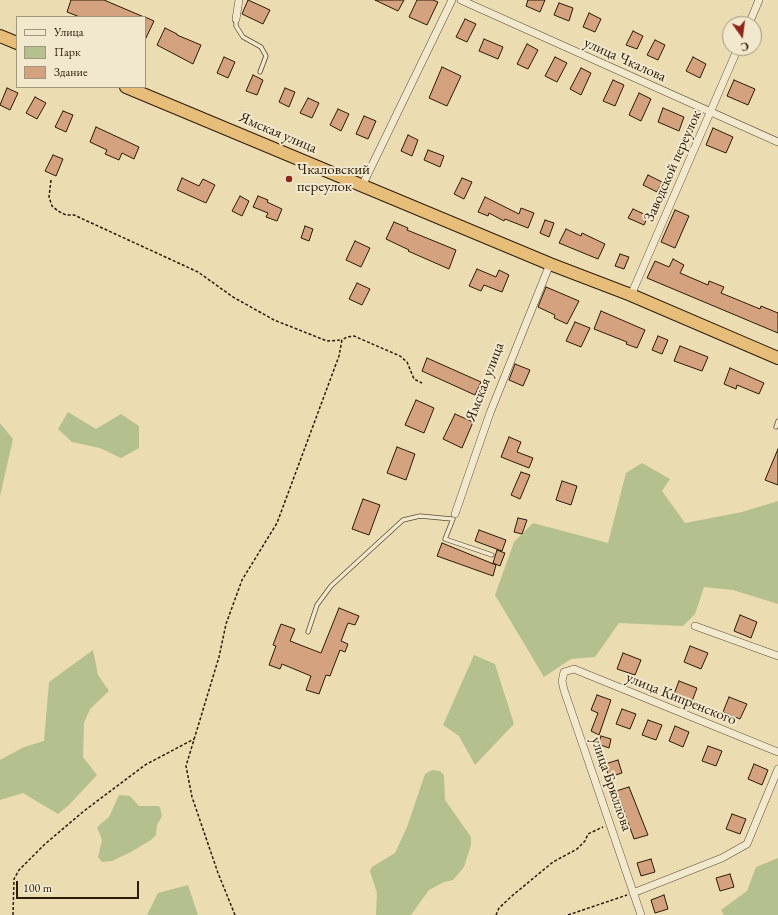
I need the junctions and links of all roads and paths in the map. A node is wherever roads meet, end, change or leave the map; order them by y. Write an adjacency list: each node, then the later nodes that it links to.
1 (239, 0): 6 (street)
2 (452, 0): 15 (street)
3 (462, 0): 12 (street, улица Чкалова)
4 (759, 0): 5 (street)
5 (752, 16)
6 (236, 18): 10 (lane)
7 (0, 36): 8 (highway)
8 (16, 43)
9 (735, 56): 12 (street, Заводской переулок)
10 (260, 72)
11 (128, 88): 15 (highway, Ямская улица)
12 (710, 113): 13 (street, улица Чкалова); 17 (street, Заводской переулок)
13 (778, 142)
14 (51, 180): 18 (path)
15 (362, 186): 16 (highway, Ямская улица)
16 (550, 264): 17 (highway, Ямская улица); 23 (street, Ямская улица)
17 (631, 294): 19 (highway, Ямская улица)
18 (342, 340): 20 (path); 29 (path)
19 (778, 358)
20 (422, 383)
21 (778, 421): 22 (lane)
22 (776, 427)
23 (454, 516): 24 (lane); 26 (lane)
24 (492, 555)
25 (696, 626): 27 (street)
26 (308, 632)
27 (778, 656)
28 (574, 669): 30 (street, улица Кипренского); 32 (street, улица Брюллова)
29 (194, 739): 34 (path); 35 (path)
30 (778, 752)
31 (778, 769): 33 (street)
32 (611, 823): 33 (street, улица Брюллова); 36 (path)
33 (633, 893): 37 (path); 38 (street, улица Брюллова)
34 (14, 915)
35 (234, 915)
36 (496, 915)
37 (568, 915)
38 (640, 915)

